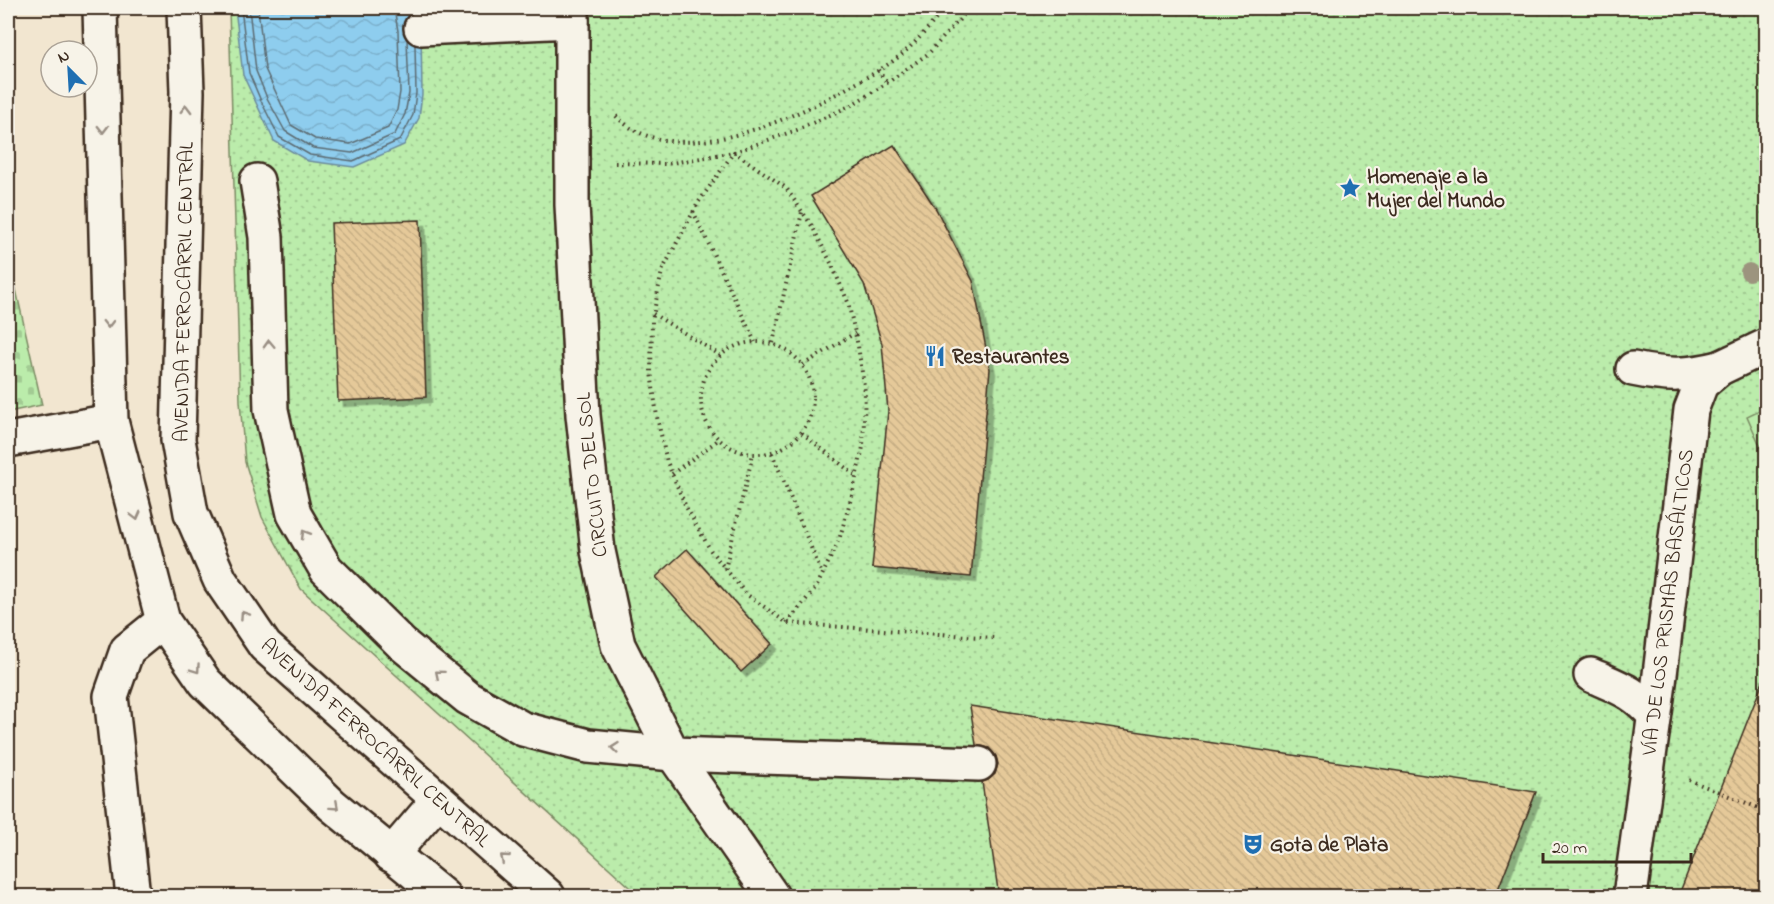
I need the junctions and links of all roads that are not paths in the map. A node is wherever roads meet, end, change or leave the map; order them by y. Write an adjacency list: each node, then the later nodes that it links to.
1 (100, 8): 9 (street, one-way to 9)
2 (184, 8): 16 (street, AVENIDA FERROCARRIL CENTRAL, one-way to 2)
3 (572, 14): 4 (street); 14 (street, CIRCUITO DEL SOL)
4 (421, 28)
5 (257, 182): 14 (street, one-way to 5)
6 (1767, 346): 7 (street, VÍA DE LOS PRISMAS BASÁLTICOS)
7 (1720, 368): 8 (street); 13 (street, VÍA DE LOS PRISMAS BASÁLTICOS)
8 (1633, 369)
9 (111, 421): 10 (street); 11 (street, one-way to 11)
10 (8, 440)
11 (163, 621): 17 (street, one-way to 17); 18 (street)
12 (1591, 675): 13 (street)
13 (1654, 715): 22 (street, VÍA DE LOS PRISMAS BASÁLTICOS)
14 (673, 754): 15 (street); 21 (street, CIRCUITO DEL SOL)
15 (979, 764)
16 (438, 800): 17 (street); 20 (street, AVENIDA FERROCARRIL CENTRAL, one-way to 16)
17 (392, 855): 19 (street)
18 (133, 897)
19 (443, 897)
20 (548, 897)
21 (772, 897)
22 (1630, 897)

